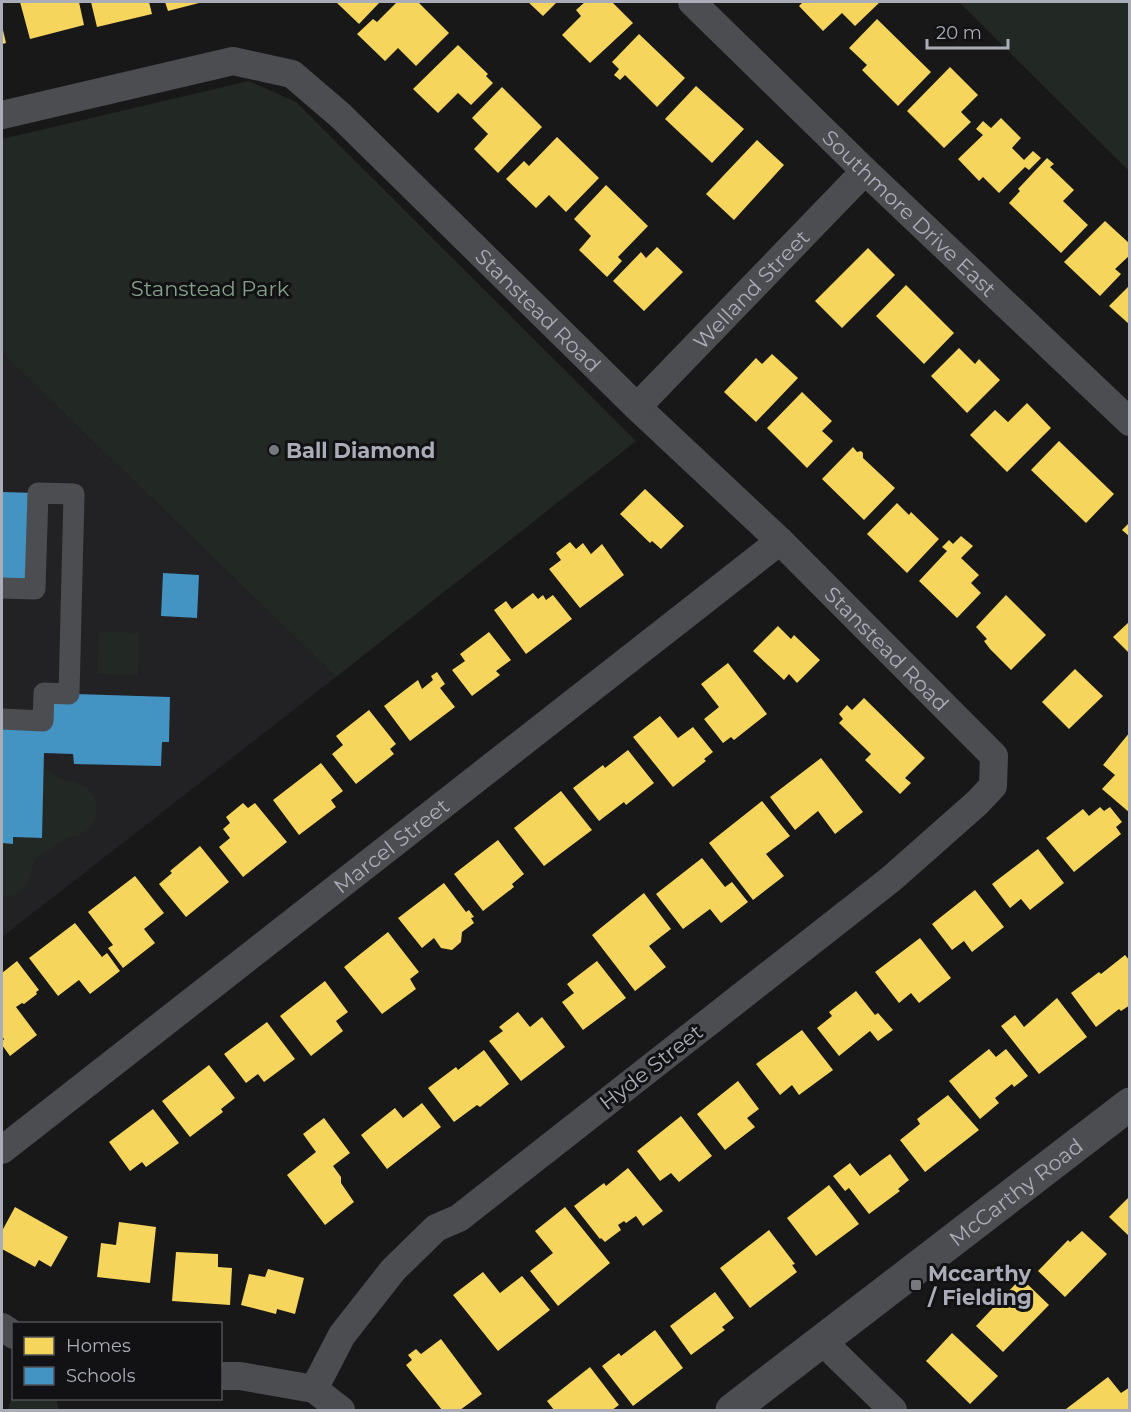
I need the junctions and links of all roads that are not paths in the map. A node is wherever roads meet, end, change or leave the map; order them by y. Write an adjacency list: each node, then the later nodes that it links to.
1 (692, 2): 3 (street, Southmore Drive East)
2 (2, 115): 4 (street, Stanstead Road)
3 (865, 171): 4 (street, Welland Street); 5 (street, Southmore Drive East)
4 (637, 406): 6 (street, Stanstead Road)
5 (1130, 422)
6 (780, 541): 9 (street, Stanstead Road); 11 (street, Marcel Street)
7 (2, 588): 8 (street)
8 (2, 720)
9 (994, 756): 14 (street, Hyde Street)
10 (1130, 1104): 12 (street, McCarthy Road)
11 (2, 1150)
12 (823, 1342): 16 (street, McCarthy Road); 17 (street)
13 (222, 1376): 14 (street)
14 (314, 1389): 15 (street)
15 (341, 1410)
16 (732, 1410)
17 (892, 1410)

